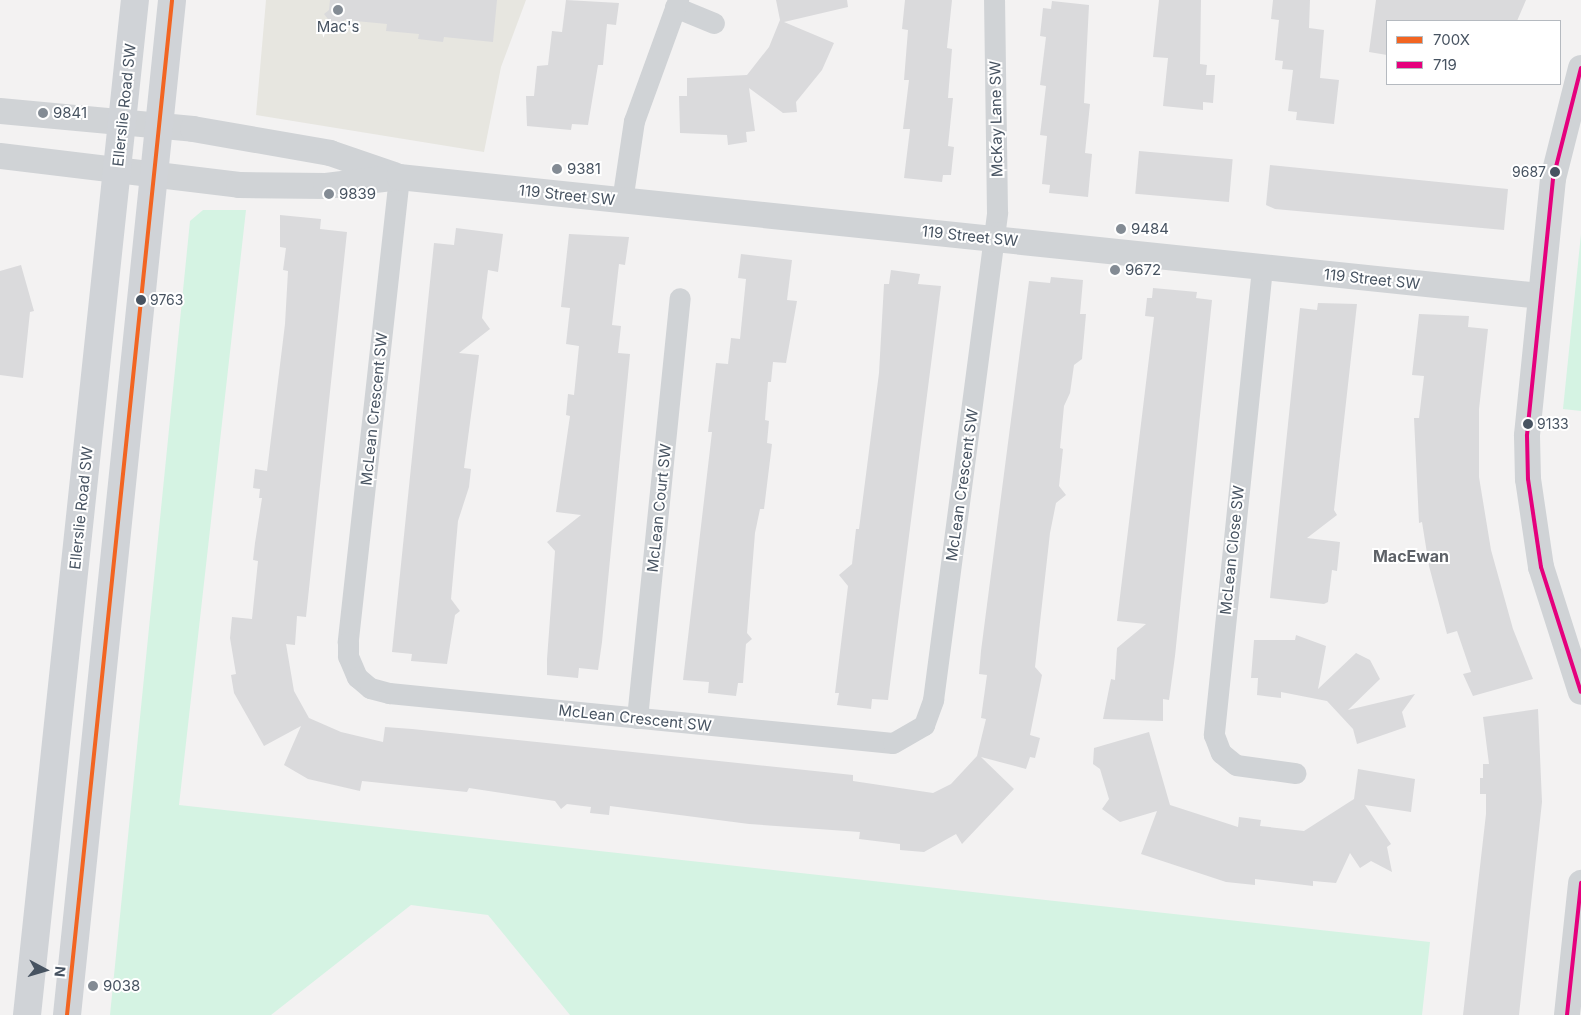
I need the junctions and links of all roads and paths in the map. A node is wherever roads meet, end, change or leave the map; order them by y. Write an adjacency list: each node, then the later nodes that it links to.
1 (135, 0): 8 (main road, Ellerslie Road SW)
2 (172, 0): 9 (main road)
3 (994, 0): 15 (street, McKay Lane SW)
4 (676, 4): 5 (street); 14 (street)
5 (714, 23)
6 (1581, 68): 17 (street)
7 (0, 111): 8 (street, 119 Street SW)
8 (122, 122): 9 (street, 119 Street SW); 11 (main road, Ellerslie Road SW)
9 (159, 126): 12 (main road); 13 (street, 119 Street SW)
10 (0, 156): 11 (street, 119 Street SW)
11 (117, 168): 12 (street, 119 Street SW); 23 (main road, Ellerslie Road SW)
12 (154, 172): 13 (street, 119 Street SW); 24 (main road)
13 (400, 177): 14 (street, 119 Street SW); 20 (street, McLean Crescent SW)
14 (622, 200): 15 (street, 119 Street SW)
15 (995, 239): 16 (street, 119 Street SW); 20 (street, McLean Crescent SW)
16 (1262, 268): 17 (street, 119 Street SW); 21 (street, McLean Close SW)
17 (1540, 296): 19 (street)
18 (680, 298): 20 (street, McLean Court SW)
19 (1581, 692)
20 (637, 718)
21 (1295, 773)
22 (1581, 891): 25 (street)
23 (27, 1015)
24 (67, 1015)
25 (1567, 1015)

